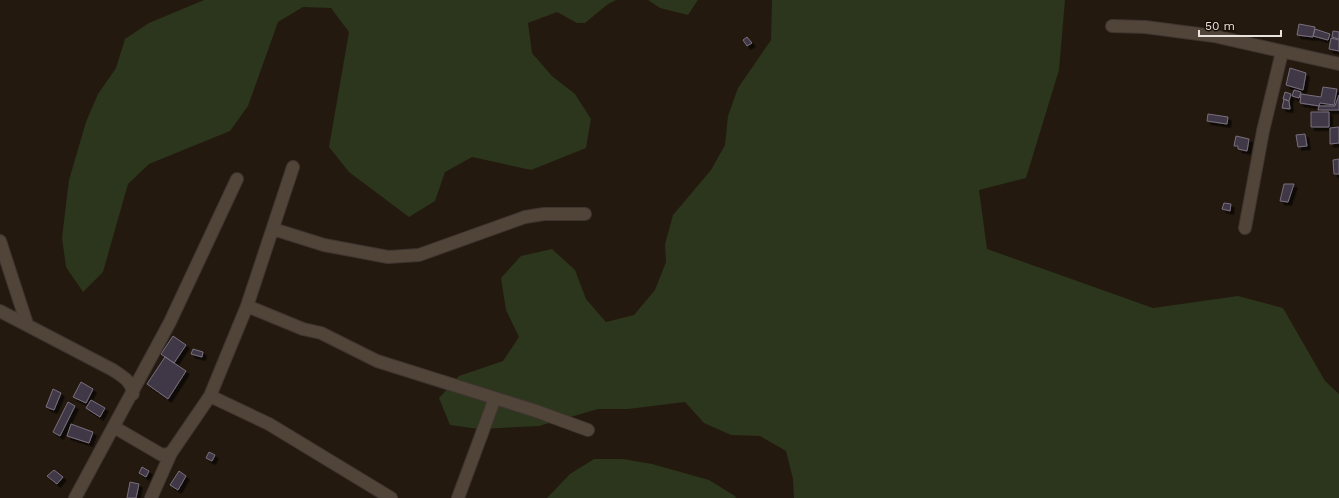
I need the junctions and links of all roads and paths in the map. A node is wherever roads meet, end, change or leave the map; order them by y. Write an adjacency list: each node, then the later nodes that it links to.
1 (1112, 26): 2 (street)
2 (1282, 52): 3 (street); 7 (street)
3 (1339, 64)
4 (294, 167): 8 (street)
5 (237, 179): 13 (street)
6 (585, 214): 8 (street)
7 (1245, 228)
8 (273, 229): 10 (street)
9 (0, 242): 12 (street)
10 (247, 306): 14 (street); 15 (street)
11 (0, 311): 12 (street)
12 (27, 324): 13 (street)
13 (133, 394): 16 (street)
14 (210, 396): 18 (street); 21 (street)
15 (495, 398): 17 (street); 22 (street)
16 (114, 427): 18 (street); 19 (street)
17 (588, 430)
18 (171, 453): 20 (street)
19 (75, 498)
20 (151, 498)
21 (391, 498)
22 (458, 498)

